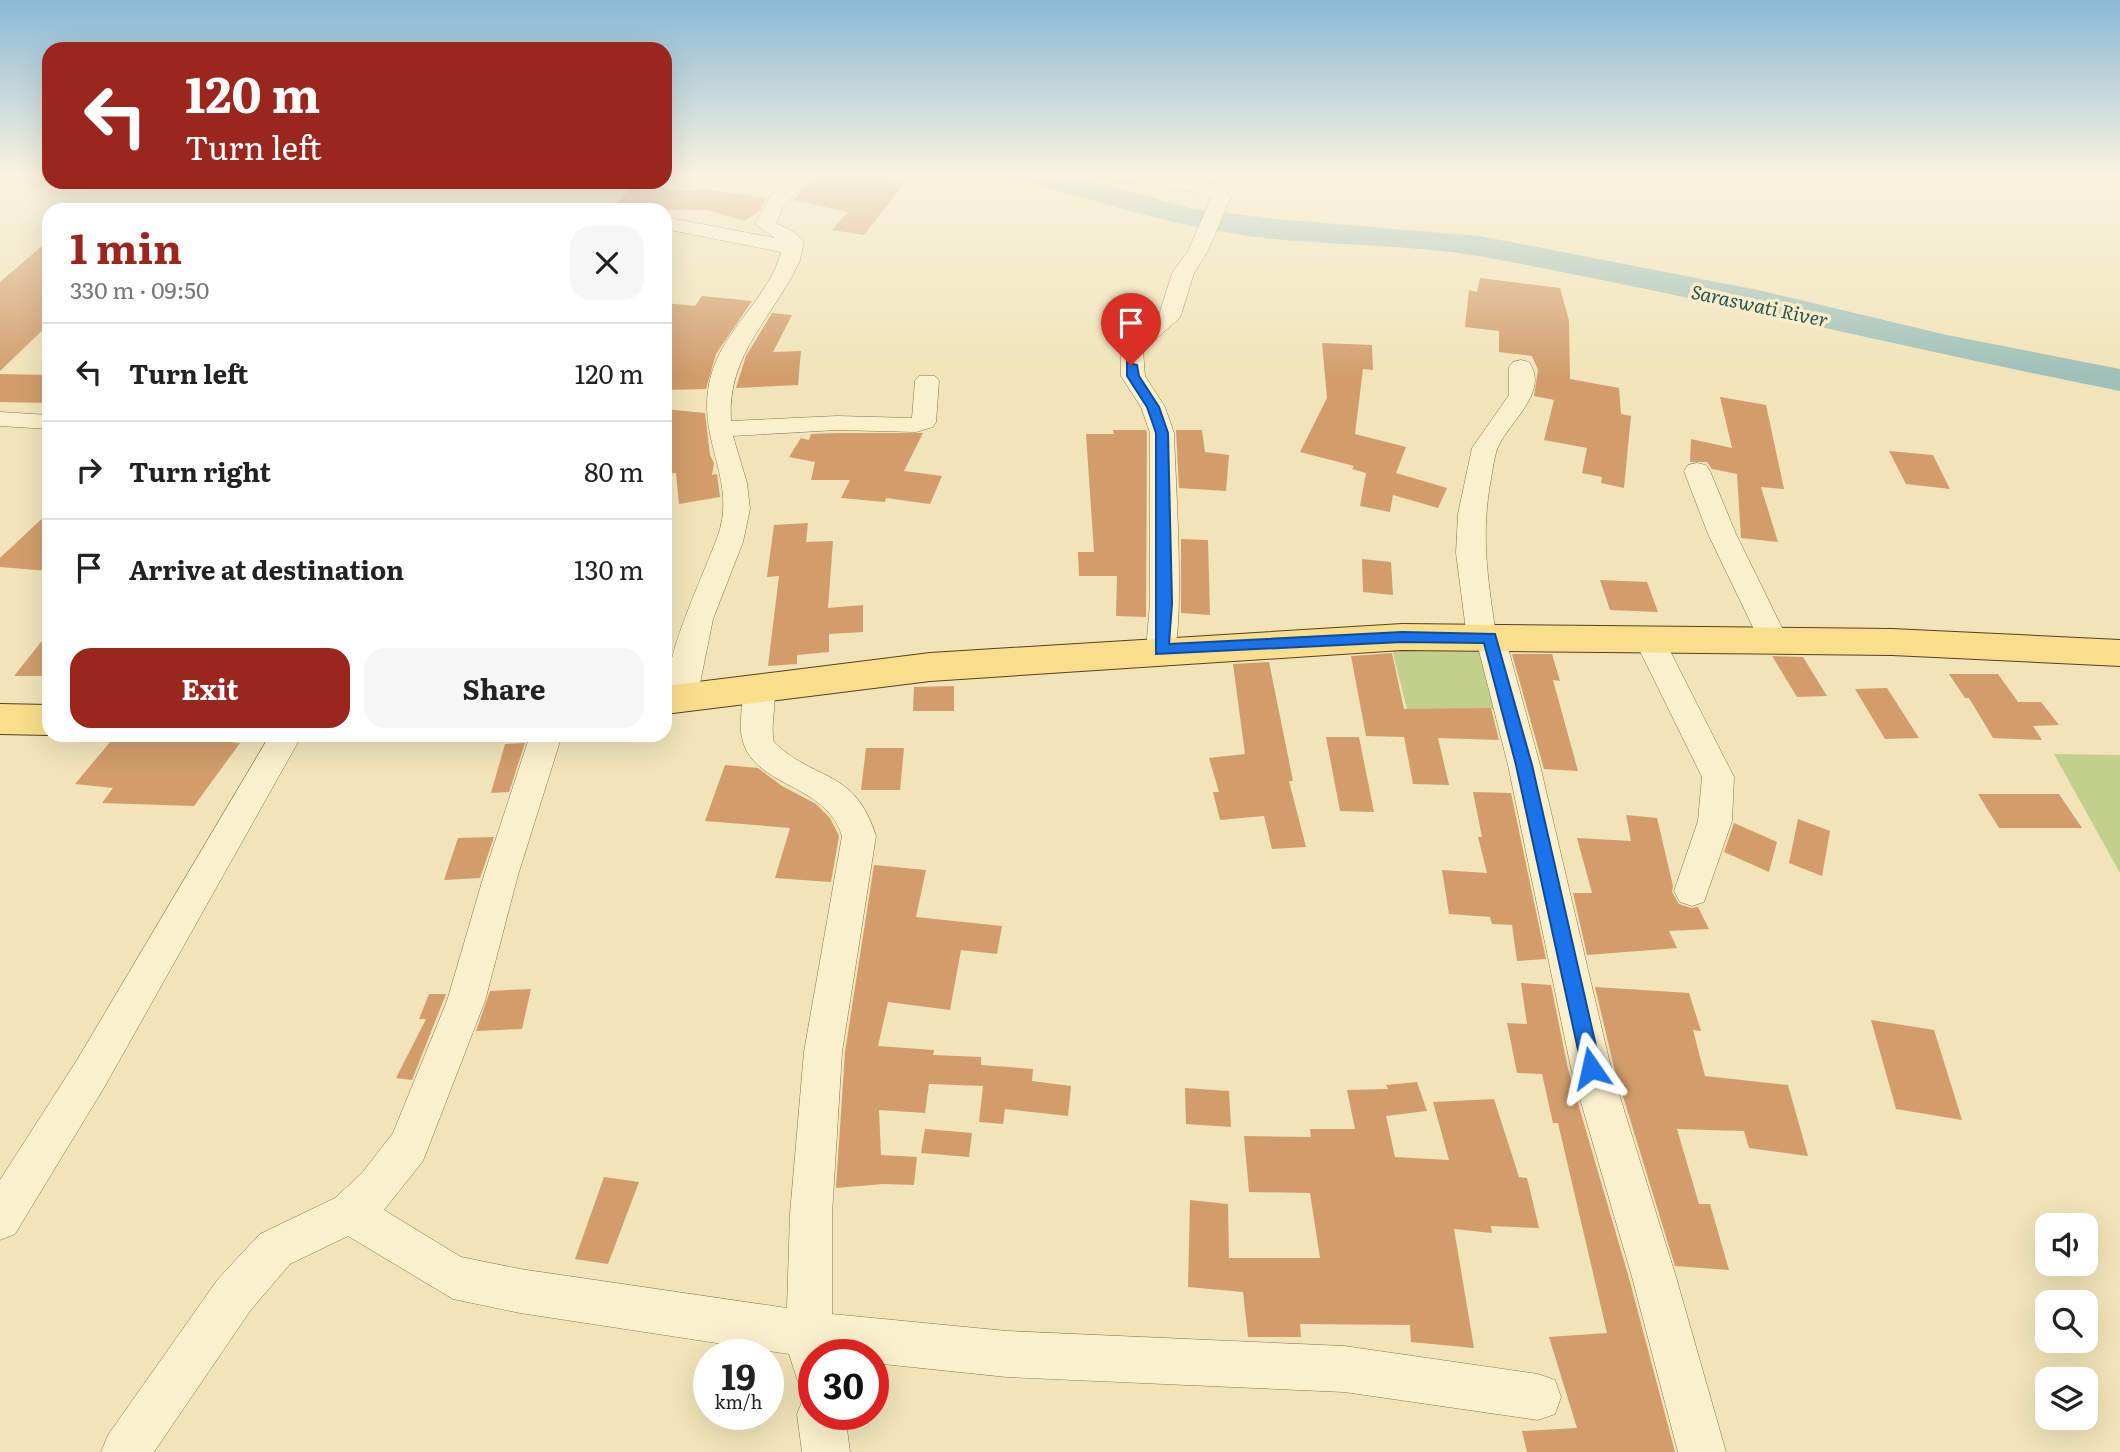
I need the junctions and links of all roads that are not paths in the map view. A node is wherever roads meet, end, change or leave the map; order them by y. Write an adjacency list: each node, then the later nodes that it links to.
1 (756, 241): 4 (street)
2 (793, 241): 4 (street)
3 (1202, 241): 14 (street)
4 (793, 248): 9 (street)
5 (1521, 368): 11 (street)
6 (927, 381): 9 (street)
7 (0, 419): 8 (street)
8 (42, 422)
9 (720, 429): 17 (street)
10 (1697, 471): 13 (street)
11 (1486, 637): 12 (main road); 14 (main road); 32 (street)
12 (1649, 639): 13 (main road); 22 (street)
13 (1773, 640): 15 (main road)
14 (1161, 650): 16 (main road)
15 (2120, 653)
16 (760, 688): 17 (main road); 25 (street)
17 (673, 699)
18 (0, 719): 19 (main road)
19 (42, 720)
20 (282, 742): 24 (street)
21 (544, 742): 23 (street)
22 (1692, 891)
23 (350, 1213): 26 (street); 30 (street)
24 (0, 1219)
25 (811, 1339)
26 (798, 1347)
27 (889, 1352): 28 (street)
28 (1538, 1396)
29 (823, 1430): 31 (street)
30 (125, 1452)
31 (826, 1452)
32 (1702, 1452)

